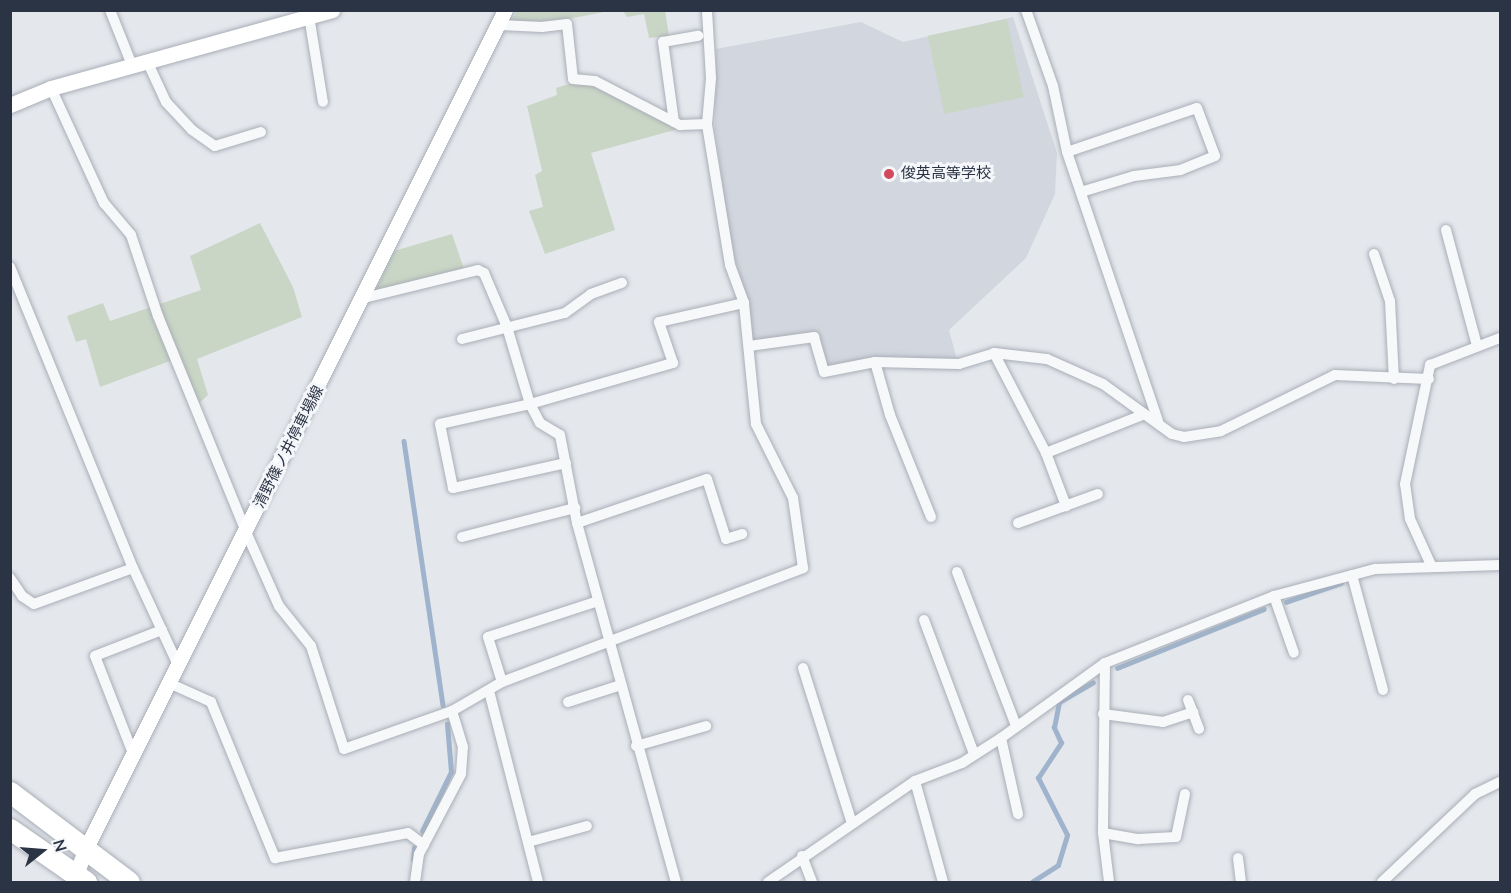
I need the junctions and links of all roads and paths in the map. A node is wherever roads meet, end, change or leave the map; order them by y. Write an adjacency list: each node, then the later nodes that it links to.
1 (110, 10): 8 (street)
2 (332, 10): 5 (main road)
3 (707, 10): 13 (street)
4 (1026, 10): 15 (street)
5 (309, 16): 8 (main road); 10 (street)
6 (502, 18): 12 (street); 21 (main road, 清野篠ノ井停車場線)
7 (698, 36): 12 (street)
8 (139, 63): 9 (main road); 14 (street)
9 (51, 88): 11 (main road); 43 (street)
10 (323, 102)
11 (10, 105)
12 (674, 122): 13 (street)
13 (707, 124): 22 (street)
14 (261, 132)
15 (1067, 152): 16 (street); 16 (street)
16 (1081, 192): 34 (street)
17 (1446, 230): 27 (street)
18 (1374, 254): 30 (street)
19 (10, 267): 48 (street)
20 (622, 283): 23 (street)
21 (364, 298): 23 (street); 43 (main road, 清野篠ノ井停車場線)
22 (744, 303): 26 (street); 32 (street)
23 (507, 327): 25 (street); 32 (street)
24 (1500, 338): 27 (street)
25 (462, 339)
26 (749, 346): 29 (street); 56 (street)
27 (1477, 346): 31 (street)
28 (994, 353): 29 (street); 33 (street); 35 (street)
29 (875, 362): 40 (street)
30 (1394, 379): 31 (street); 34 (street)
31 (1429, 379): 46 (street)
32 (530, 404): 36 (street); 36 (street)
33 (1145, 414): 34 (street); 35 (street)
34 (1158, 421)
35 (1046, 453): 38 (street)
36 (566, 463): 39 (street)
37 (1098, 494): 38 (street)
38 (1066, 506): 42 (street)
39 (575, 508): 41 (street); 45 (street)
40 (931, 516)
41 (577, 523): 44 (street); 53 (street)
42 (1018, 523)
43 (246, 532): 59 (main road, 清野篠ノ井停車場線); 68 (street)
44 (742, 534)
45 (462, 537)
46 (1431, 565): 47 (street); 50 (street)
47 (1500, 565)
48 (133, 568): 51 (street); 55 (street)
49 (957, 572): 72 (street)
50 (1352, 575): 52 (street); 64 (street)
51 (10, 579)
52 (1274, 596): 57 (street); 58 (street)
53 (598, 601): 56 (street); 61 (street)
54 (924, 620): 76 (street)
55 (162, 630): 59 (street); 77 (street)
56 (609, 640): 61 (street); 63 (street)
57 (1294, 653)
58 (1105, 663): 70 (street); 72 (street)
59 (179, 667): 62 (main road, 清野篠ノ井停車場線)
60 (803, 668): 83 (street)
61 (502, 682): 65 (street)
62 (171, 684): 77 (main road, 清野篠ノ井停車場線); 88 (street)
63 (621, 685): 67 (street); 75 (street)
64 (1383, 690)
65 (489, 691): 68 (street); 87 (street)
66 (1188, 700): 69 (street)
67 (568, 702)
68 (452, 711): 88 (street)
69 (1193, 712): 70 (street); 73 (street)
70 (1104, 714): 86 (street)
71 (706, 726): 75 (street)
72 (1016, 726): 74 (street)
73 (1199, 729)
74 (1001, 738): 76 (street); 82 (street)
75 (636, 746): 96 (street)
76 (974, 754): 78 (street)
77 (135, 758): 89 (main road, 清野篠ノ井停車場線)
78 (915, 781): 83 (street); 99 (street)
79 (1500, 782): 102 (street)
80 (10, 792): 89 (highway)
81 (1185, 794): 86 (street)
82 (1018, 814)
83 (852, 823): 90 (street)
84 (587, 825): 87 (street)
85 (10, 829): 92 (highway)
86 (1103, 833): 100 (street)
87 (528, 842): 95 (street)
88 (424, 845): 94 (street)
89 (86, 850): 92 (main road, 清野篠ノ井停車場線); 93 (highway)
90 (802, 856): 97 (street); 98 (street)
91 (1238, 858): 101 (street)
92 (79, 880)
93 (129, 882)
94 (416, 882)
95 (538, 882)
96 (676, 882)
97 (770, 882)
98 (812, 882)
99 (943, 882)
100 (1109, 882)
101 (1240, 882)
102 (1382, 882)

